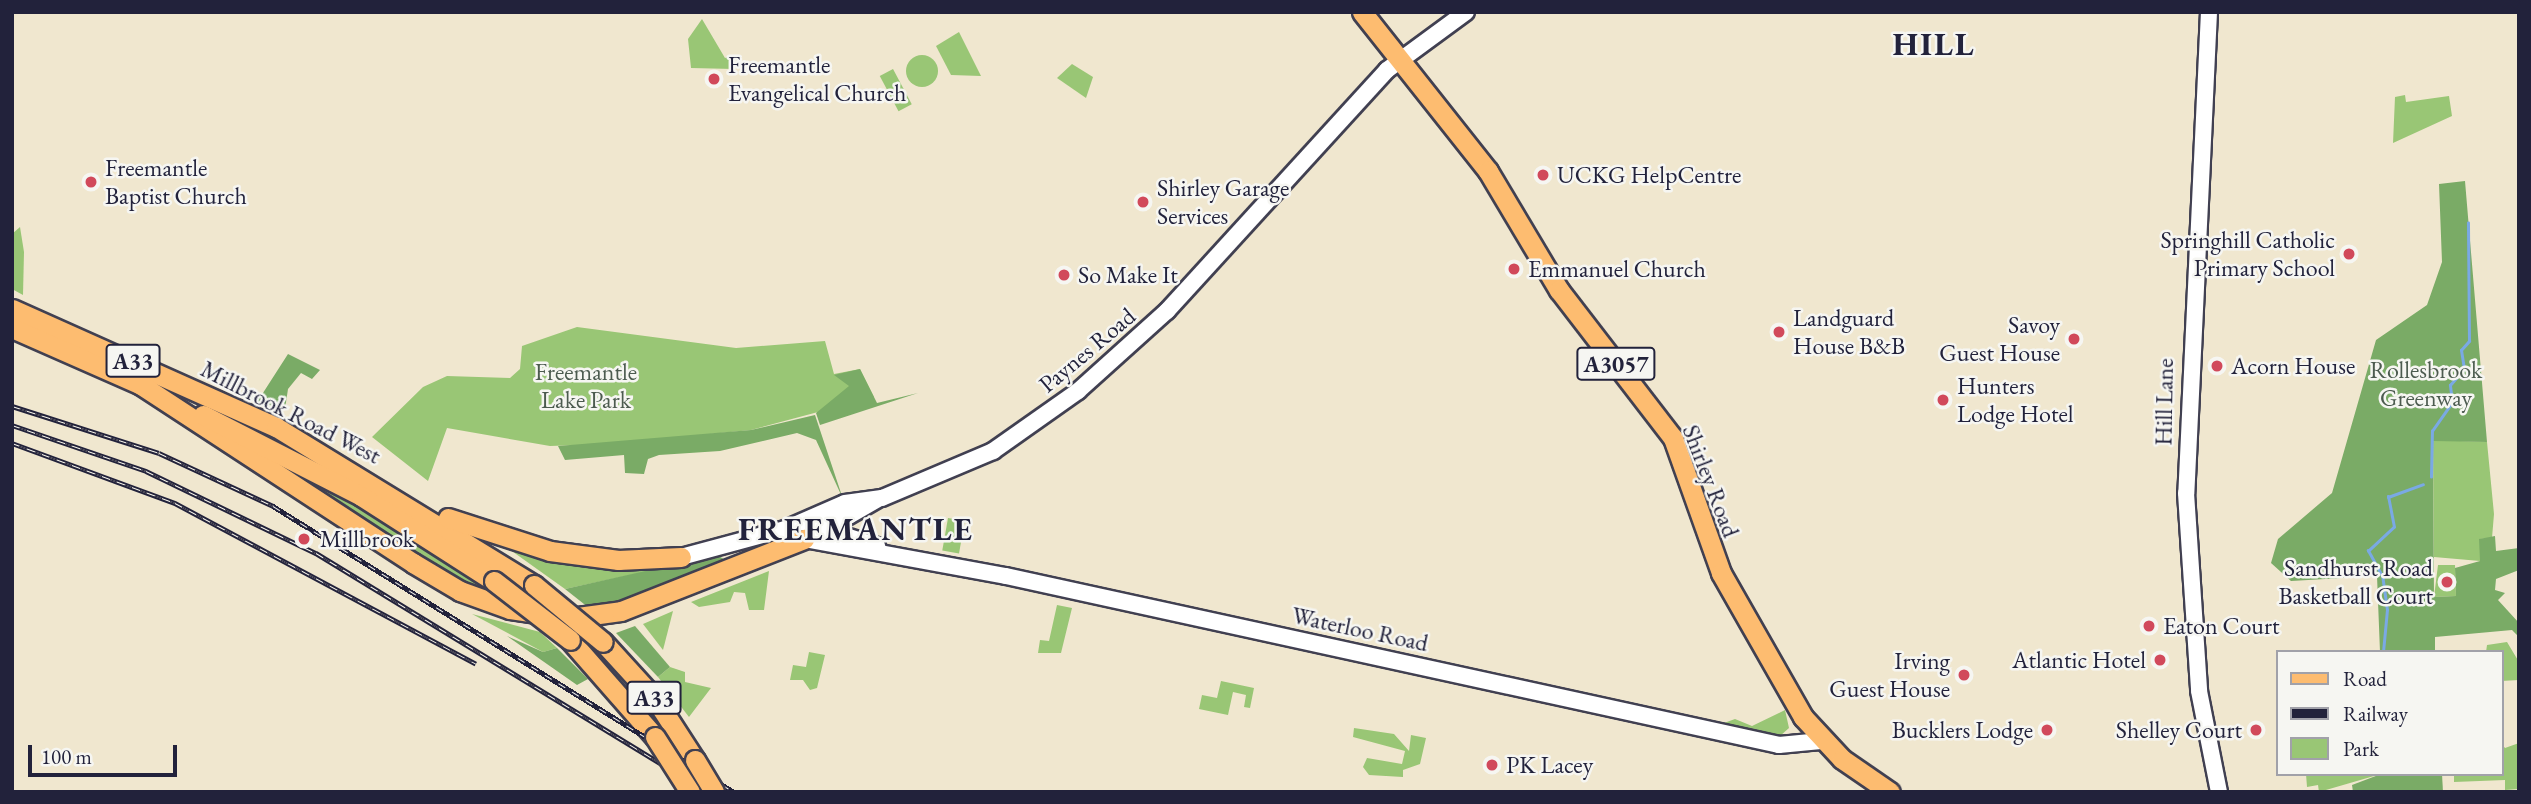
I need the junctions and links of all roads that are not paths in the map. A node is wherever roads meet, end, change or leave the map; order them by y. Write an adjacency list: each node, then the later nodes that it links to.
1 (1362, 12): 4 (main road, Shirley Road / A3057)
2 (1466, 12): 4 (street, Paynes Road)
3 (2209, 12): 20 (street, Hill Lane)
4 (1400, 58): 9 (street, Paynes Road); 16 (main road, Shirley Road / A3057)
5 (12, 309): 8 (main road, Millbrook Road West / A33)
6 (12, 328): 7 (main road, Millbrook Road West / A33)
7 (138, 383): 12 (main road); 17 (main road, Millbrook Road West / A33, bridge)
8 (393, 494): 15 (main road); 18 (main road, Millbrook Road West / A33, bridge)
9 (878, 499): 10 (street, Paynes Road); 12 (street, Paynes Road)
10 (857, 515): 11 (street, Paynes Road); 13 (street)
11 (831, 527): 12 (street, Paynes Road); 13 (street, Waterloo Road)
12 (803, 530): 14 (street, Waterloo Road); 15 (street, Paynes Road)
13 (856, 539): 14 (street, Waterloo Road)
14 (890, 553): 16 (street, Waterloo Road)
15 (681, 557)
16 (1821, 741): 19 (main road, Shirley Road / A3057)
17 (690, 792)
18 (714, 792)
19 (1890, 792)
20 (2219, 792)

